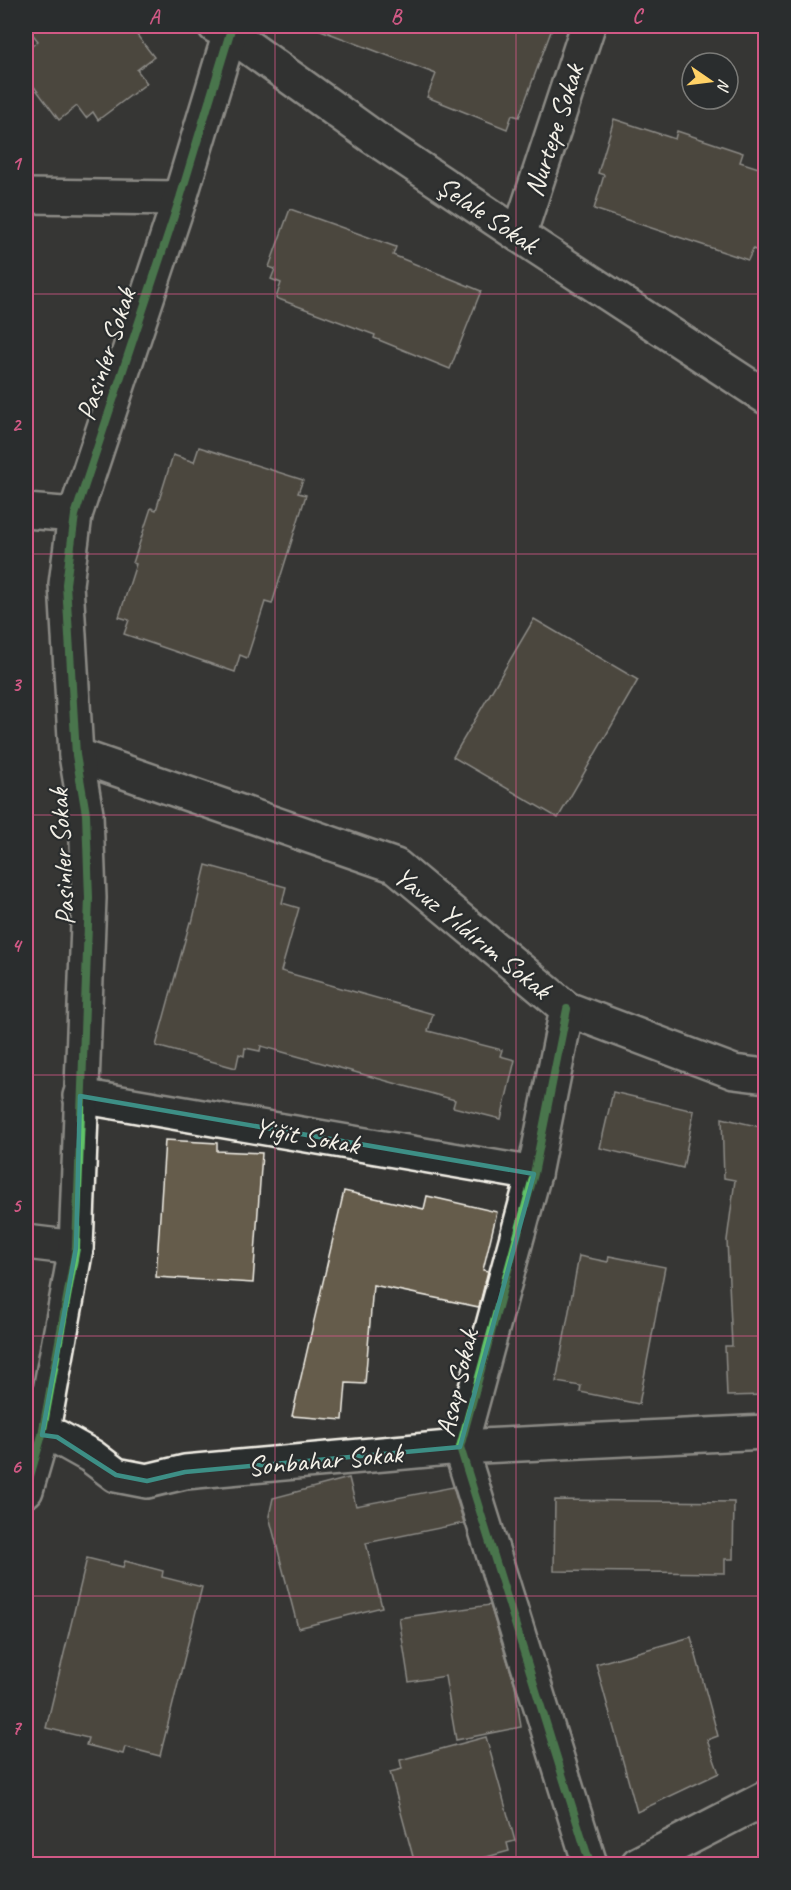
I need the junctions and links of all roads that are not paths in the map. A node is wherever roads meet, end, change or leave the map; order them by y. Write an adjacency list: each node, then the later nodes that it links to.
1 (588, 26): 5 (street, Nurtepe Sokak)
2 (225, 28): 4 (street, Pasinler Sokak); 5 (street, Şelale Sokak)
3 (26, 196): 4 (street)
4 (180, 198): 8 (street, Pasinler Sokak)
5 (519, 235): 6 (street, Şelale Sokak)
6 (765, 397)
7 (26, 511): 8 (street)
8 (75, 515): 9 (street, Pasinler Sokak)
9 (76, 755): 10 (street, Yavuz Yıldırım Sokak); 12 (street, Pasinler Sokak)
10 (567, 1009): 11 (street, Yavuz Yıldırım Sokak); 13 (street, Asap Sokak)
11 (765, 1076)
12 (80, 1096): 13 (street, Yiğit Sokak); 15 (street, Pasinler Sokak)
13 (534, 1174): 18 (street, Asap Sokak)
14 (26, 1242): 15 (street)
15 (76, 1248): 17 (street, Pasinler Sokak)
16 (765, 1432): 18 (street, Sonbahar Sokak)
17 (42, 1435): 18 (street, Sonbahar Sokak); 19 (street, Pasinler Sokak)
18 (460, 1447): 21 (street, Asap Sokak)
19 (26, 1490)
20 (765, 1798): 22 (street)
21 (590, 1864)
22 (638, 1864)

